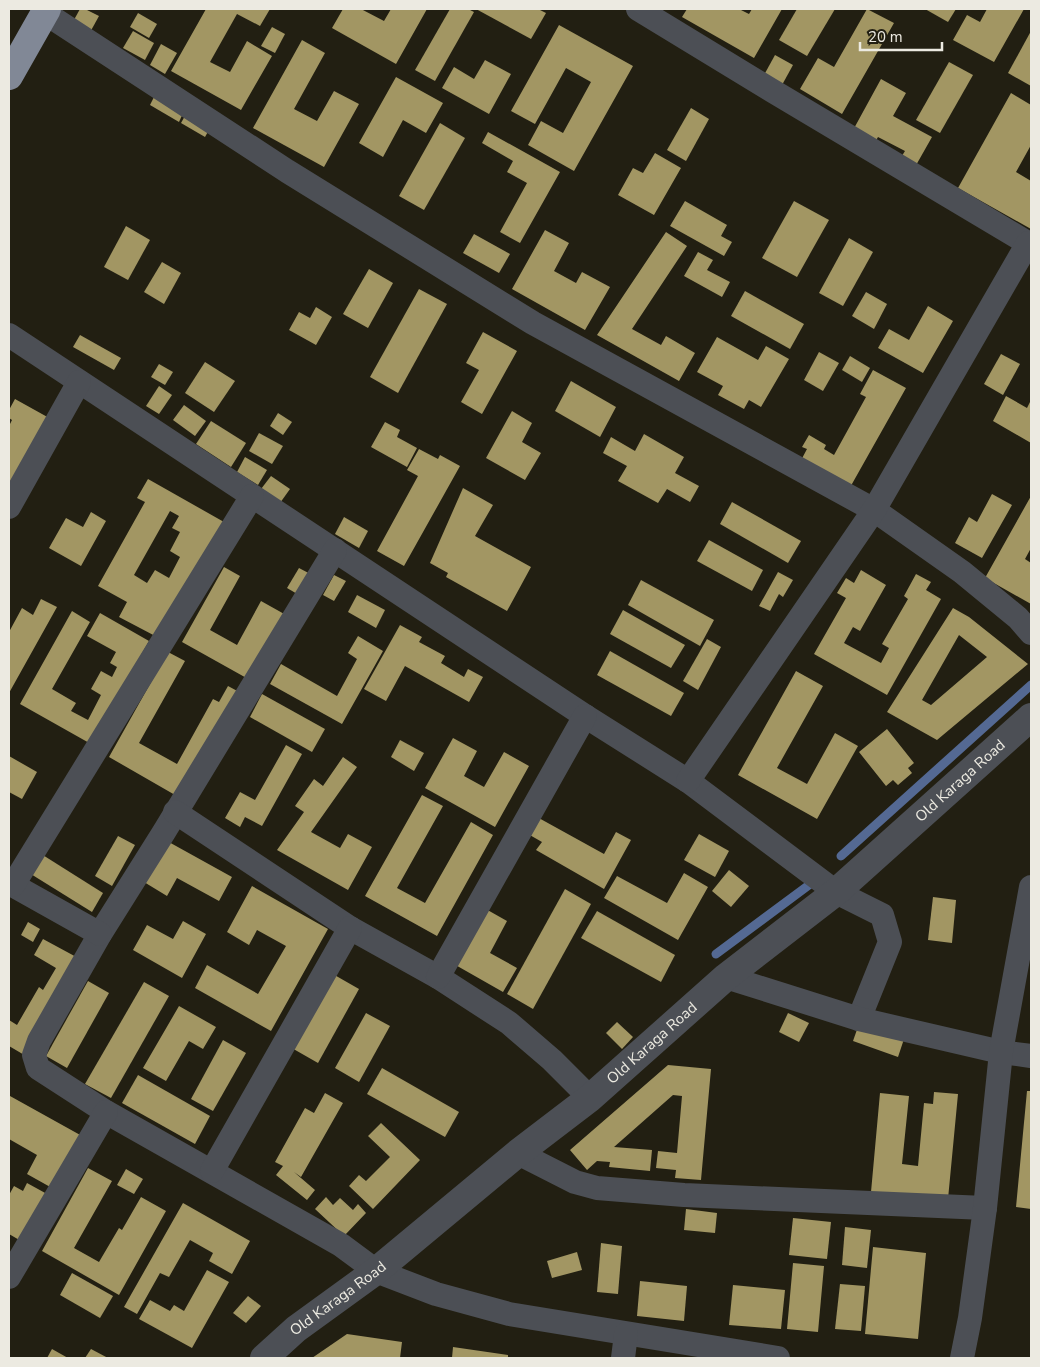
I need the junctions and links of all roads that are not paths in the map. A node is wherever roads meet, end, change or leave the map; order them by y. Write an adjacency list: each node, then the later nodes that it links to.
1 (638, 9): 4 (street)
2 (46, 11): 3 (highway); 9 (street)
3 (9, 76)
4 (1030, 244): 9 (street)
5 (9, 335): 6 (street)
6 (79, 382): 7 (street); 8 (street)
7 (252, 496): 10 (street); 16 (street)
8 (9, 507)
9 (874, 510): 11 (street); 14 (street)
10 (335, 550): 12 (street); 15 (street)
11 (1031, 633)
12 (586, 716): 14 (street); 21 (street)
13 (1031, 717): 18 (street, Old Karaga Road)
14 (688, 781): 18 (street)
15 (175, 812): 19 (street); 20 (street)
16 (11, 884): 20 (street)
17 (1031, 887): 24 (street)
18 (836, 892): 22 (street, Old Karaga Road); 23 (street)
19 (350, 928): 21 (street); 29 (street)
20 (100, 934): 27 (street)
21 (438, 977): 26 (street)
22 (726, 977): 23 (street); 26 (street, Old Karaga Road)
23 (859, 1019): 24 (street)
24 (1001, 1052): 25 (street); 30 (street)
25 (1031, 1056)
26 (590, 1098): 28 (street, Old Karaga Road)
27 (106, 1112): 29 (street); 32 (street)
28 (518, 1153): 30 (street); 31 (street, Old Karaga Road)
29 (212, 1171): 31 (street)
30 (985, 1208): 37 (street)
31 (376, 1271): 33 (street); 34 (street, Old Karaga Road)
32 (9, 1277)
33 (626, 1334): 35 (street); 36 (street)
34 (264, 1358)
35 (623, 1358)
36 (778, 1358)
37 (962, 1358)

